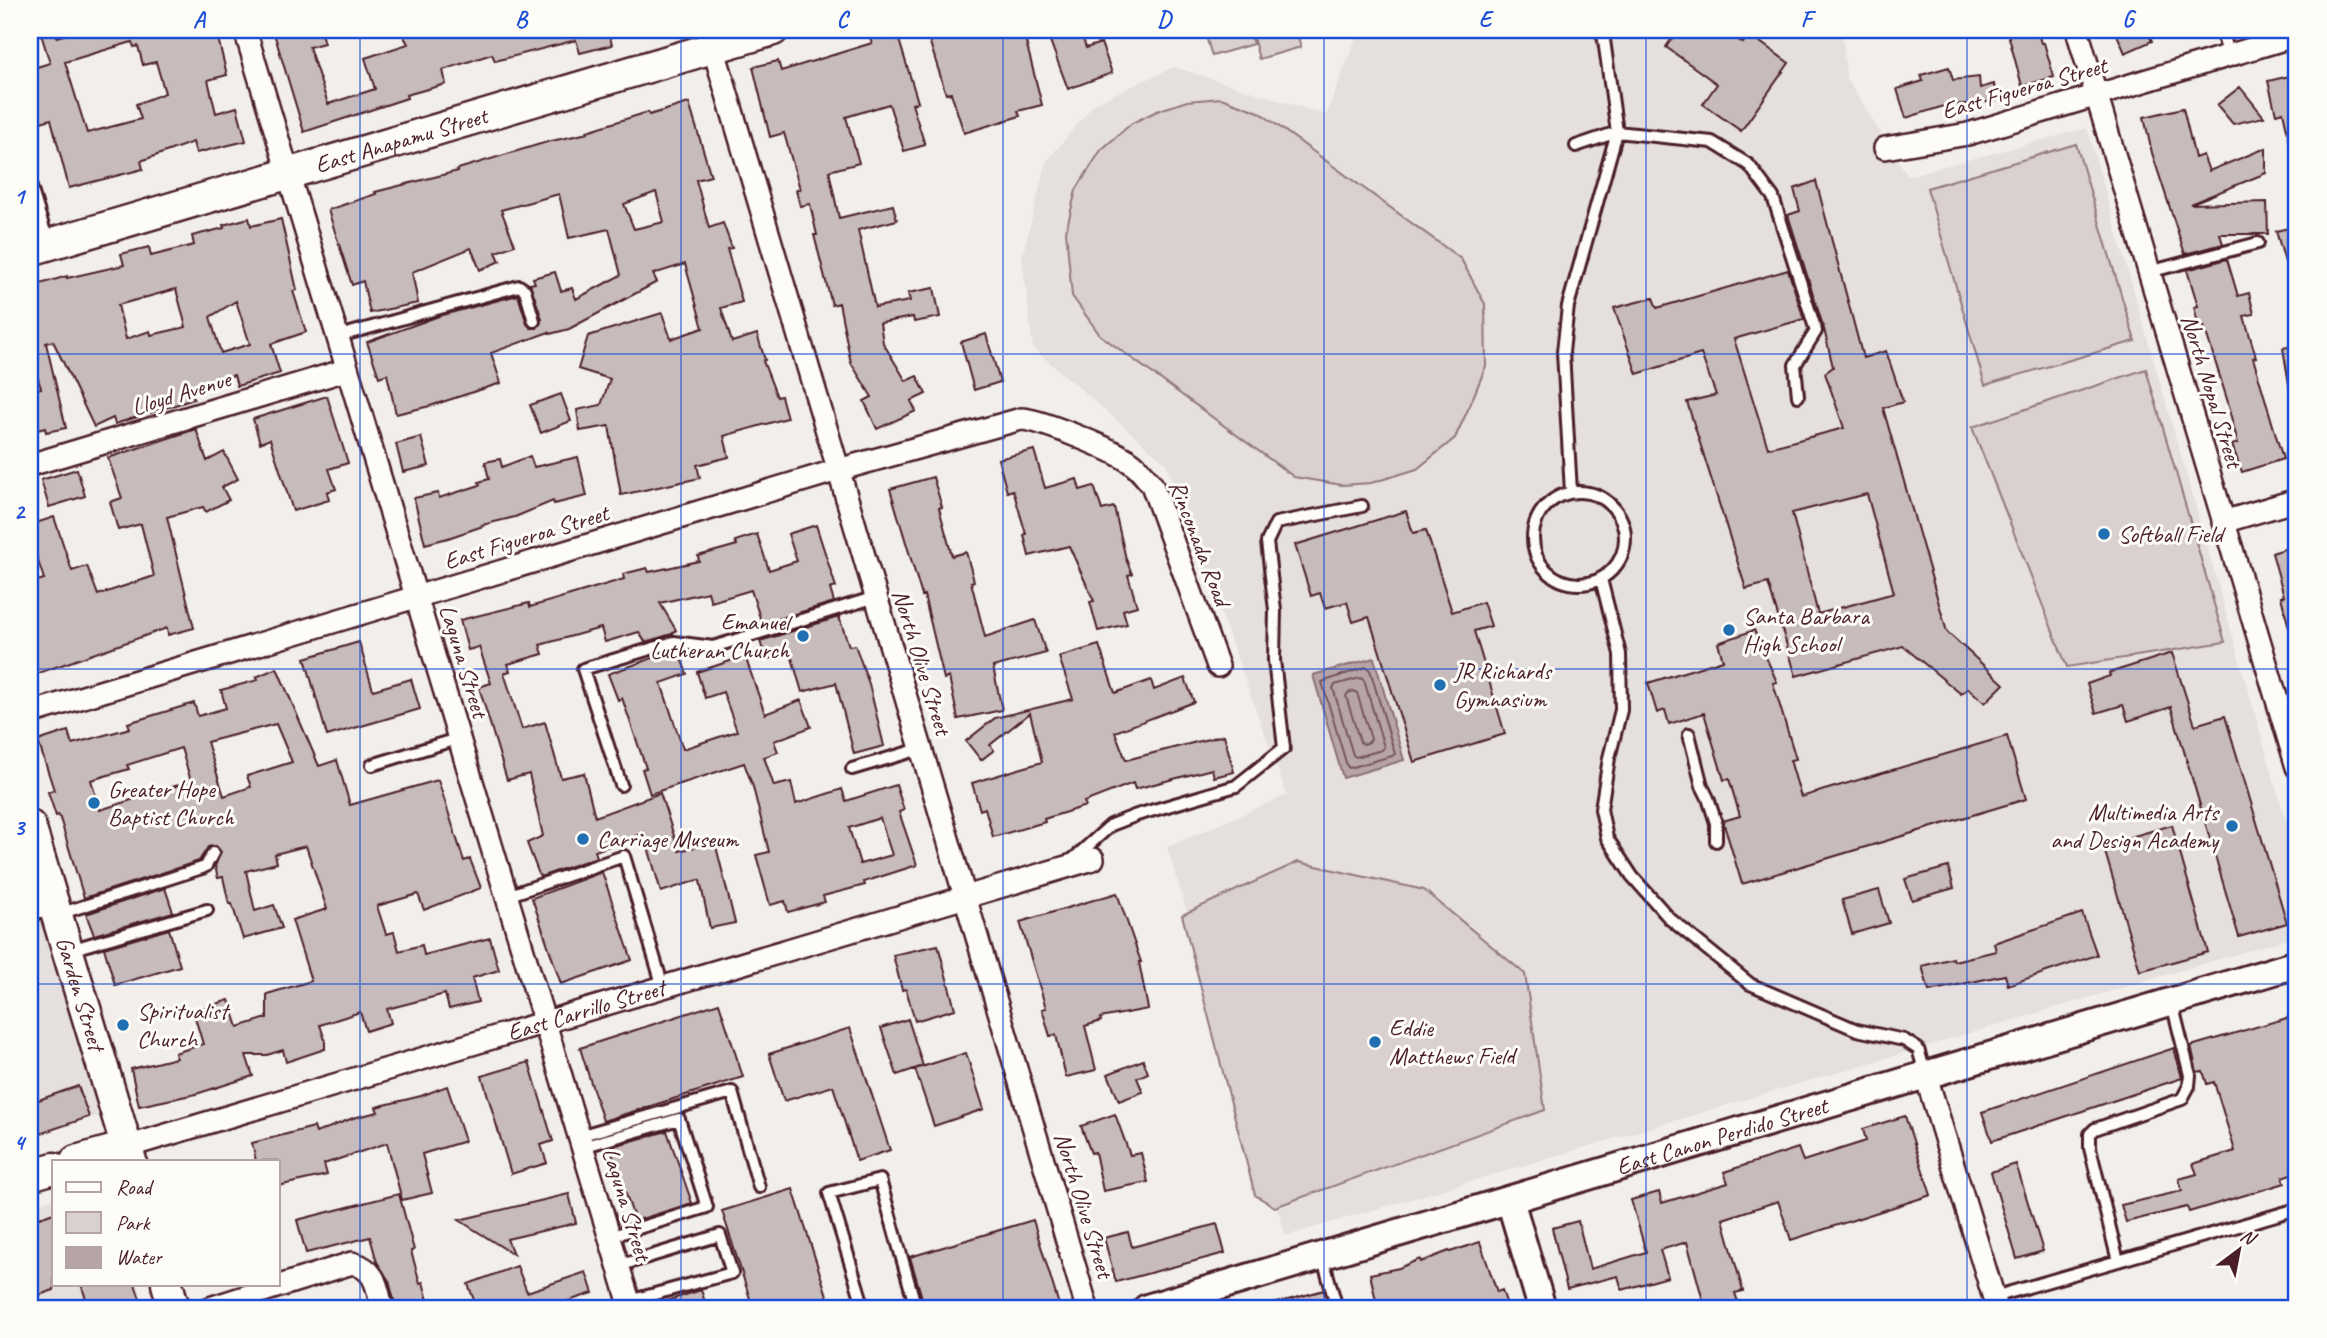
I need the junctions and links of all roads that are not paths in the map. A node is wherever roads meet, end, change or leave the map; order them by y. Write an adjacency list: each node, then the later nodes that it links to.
1 (245, 30): 13 (street, Laguna Street)
2 (773, 30): 7 (main road, East Anapamu Street)
3 (1601, 30): 10 (lane)
4 (2077, 30): 9 (street, North Nopal Street)
5 (2221, 30): 8 (lane)
6 (2297, 35): 8 (street, East Figueroa Street)
7 (710, 39): 13 (main road, East Anapamu Street); 24 (street, North Olive Street)
8 (2228, 56): 9 (street, East Figueroa Street)
9 (2096, 95): 12 (street, East Figueroa Street); 17 (street, North Nopal Street)
10 (1617, 132): 11 (lane); 21 (lane); 25 (lane)
11 (1576, 146)
12 (1885, 148)
13 (286, 174): 16 (main road, East Anapamu Street); 19 (street, Laguna Street)
14 (30, 184): 16 (lane)
15 (2258, 243): 17 (lane)
16 (39, 247)
17 (2149, 272): 28 (street, North Nopal Street)
18 (534, 321): 19 (lane)
19 (337, 337): 20 (street, Laguna Street)
20 (346, 370): 23 (street, Lloyd Avenue); 30 (street, Laguna Street)
21 (1798, 396)
22 (1038, 421): 24 (street, East Figueroa Street); 32 (street, Rinconada Road)
23 (30, 466)
24 (838, 470): 30 (street, East Figueroa Street); 31 (street, North Olive Street)
25 (1572, 492): 29 (lane); 29 (lane)
26 (2297, 500): 28 (street)
27 (1362, 506): 46 (lane)
28 (2223, 522): 36 (street, North Nopal Street)
29 (1601, 579): 56 (lane)
30 (416, 596): 33 (street, East Figueroa Street); 35 (street, Laguna Street)
31 (876, 597): 37 (street, North Olive Street); 41 (lane)
32 (1218, 666)
33 (30, 713)
34 (1689, 734): 43 (lane)
35 (460, 738): 38 (lane); 47 (street, Laguna Street)
36 (2294, 741): 39 (street, North Nopal Street)
37 (920, 749): 40 (lane); 48 (street, North Olive Street)
38 (372, 765)
39 (2297, 767)
40 (852, 769)
41 (621, 785)
42 (30, 826): 50 (main road, Garden Street)
43 (1716, 841)
44 (213, 853): 50 (lane)
45 (1093, 859): 46 (street, East Carrillo Street)
46 (1064, 867): 48 (street, East Carrillo Street)
47 (507, 895): 53 (lane); 55 (street, Laguna Street)
48 (964, 896): 53 (street, East Carrillo Street); 79 (street, North Olive Street)
49 (207, 910): 51 (lane)
50 (47, 913): 51 (main road, Garden Street)
51 (67, 951): 58 (main road, Garden Street)
52 (2297, 964): 54 (street, East Canon Perdido Street)
53 (663, 986): 55 (street, East Carrillo Street)
54 (2172, 1003): 56 (street, East Canon Perdido Street); 67 (lane)
55 (545, 1022): 57 (street, Laguna Street); 58 (street, East Carrillo Street)
56 (1926, 1076): 63 (street, East Canon Perdido Street); 72 (street)
57 (581, 1141): 62 (lane); 65 (street, Laguna Street); 65 (lane)
58 (129, 1154): 59 (main road, East Carrillo Street)
59 (84, 1160)
60 (52, 1169): 61 (main road)
61 (30, 1175)
62 (759, 1187)
63 (1510, 1200): 66 (street, East Canon Perdido Street); 82 (street)
64 (2297, 1209): 67 (lane)
65 (609, 1237): 68 (street, Laguna Street)
66 (1322, 1256): 80 (street, East Canon Perdido Street); 81 (lane)
67 (2118, 1261): 72 (lane)
68 (618, 1266): 73 (street, Laguna Street); 73 (lane)
69 (168, 1286): 74 (main road)
70 (279, 1286): 75 (street)
71 (280, 1286): 76 (street)
72 (1996, 1303)
73 (630, 1305)
74 (174, 1308)
75 (210, 1308)
76 (382, 1308)
77 (864, 1308): 78 (lane)
78 (916, 1308)
79 (1087, 1308)
80 (1147, 1308)
81 (1337, 1308)
82 (1542, 1308)

